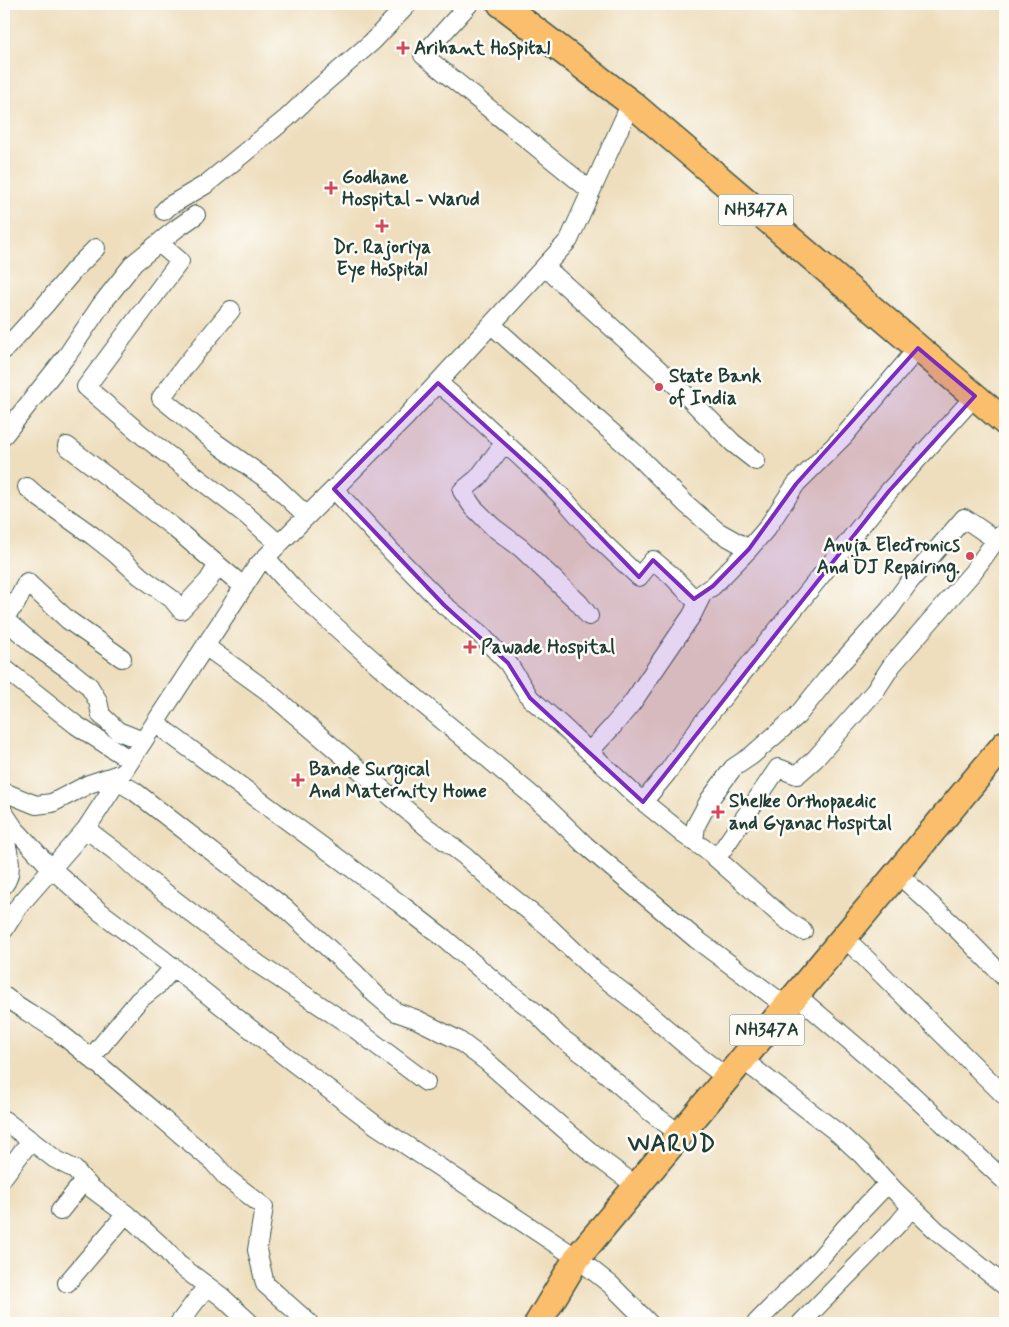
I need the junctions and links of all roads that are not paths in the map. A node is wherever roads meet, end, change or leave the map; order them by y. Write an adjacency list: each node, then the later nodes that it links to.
1 (408, 4): 6 (street)
2 (470, 4): 5 (street)
3 (501, 4): 4 (highway, NH347A)
4 (631, 103): 5 (street); 13 (highway, NH347A)
5 (591, 191): 10 (street)
6 (164, 211)
7 (196, 215): 8 (street)
8 (160, 243): 18 (street); 26 (street)
9 (96, 248): 14 (street)
10 (545, 267): 12 (street); 21 (street)
11 (231, 310): 24 (street)
12 (492, 325): 15 (street); 27 (street)
13 (918, 348): 16 (highway, NH347A); 27 (street)
14 (4, 350)
15 (438, 383): 19 (street); 23 (street)
16 (975, 396): 17 (highway, NH347A); 44 (street)
17 (1005, 422)
18 (4, 435)
19 (504, 442): 31 (street); 32 (street)
20 (67, 446): 29 (street)
21 (756, 461)
22 (27, 487): 29 (street)
23 (334, 489): 24 (street); 40 (street)
24 (307, 516): 26 (street)
25 (1001, 536): 48 (street); 49 (street)
26 (279, 544): 28 (street)
27 (749, 549): 31 (street)
28 (266, 558): 30 (street); 59 (street)
29 (218, 565): 30 (street)
30 (244, 587): 34 (street)
31 (703, 593): 40 (street)
32 (590, 616)
33 (4, 618): 35 (street); 38 (street)
34 (206, 646): 37 (street); 61 (street)
35 (122, 658)
36 (4, 668): 42 (street)
37 (155, 723): 38 (street); 65 (street)
38 (143, 741): 42 (street)
39 (1005, 744): 51 (highway, NH347A)
40 (589, 752): 44 (street)
41 (1005, 767): 51 (highway)
42 (123, 772): 43 (street); 46 (street); 71 (street)
43 (4, 792)
44 (643, 802): 48 (street)
45 (4, 813): 50 (street)
46 (86, 829): 50 (street); 62 (street)
47 (4, 835): 52 (street)
48 (694, 842): 49 (street)
49 (717, 858): 54 (street)
50 (51, 868): 53 (street); 56 (street)
51 (903, 878): 55 (highway, NH347A); 57 (street)
52 (4, 885)
53 (4, 930)
54 (803, 931)
55 (850, 942): 59 (highway, NH347A); 63 (street)
56 (174, 967): 60 (street); 75 (street)
57 (1005, 978)
58 (4, 996): 60 (street)
59 (796, 1002): 61 (highway, NH347A); 69 (street)
60 (91, 1058): 81 (street)
61 (741, 1069): 65 (highway, NH347A); 70 (street); 75 (highway)
62 (426, 1082)
63 (1005, 1096)
64 (4, 1120): 66 (street)
65 (680, 1134): 71 (highway, NH347A)
66 (31, 1140): 67 (street); 68 (street)
67 (4, 1176)
68 (84, 1181): 73 (street); 74 (street)
69 (1005, 1181)
70 (888, 1183): 72 (street); 85 (street)
71 (638, 1187): 75 (highway, NH347A)
72 (912, 1208): 78 (street); 86 (street)
73 (60, 1211)
74 (126, 1214): 76 (street); 77 (street)
75 (582, 1262): 82 (highway, NH347A); 83 (highway); 84 (street)
76 (66, 1283)
77 (207, 1286): 79 (street); 80 (street)
78 (1005, 1286)
79 (179, 1323)
80 (250, 1323)
81 (309, 1323)
82 (538, 1323)
83 (554, 1323)
84 (649, 1323)
85 (756, 1323)
86 (801, 1323)

